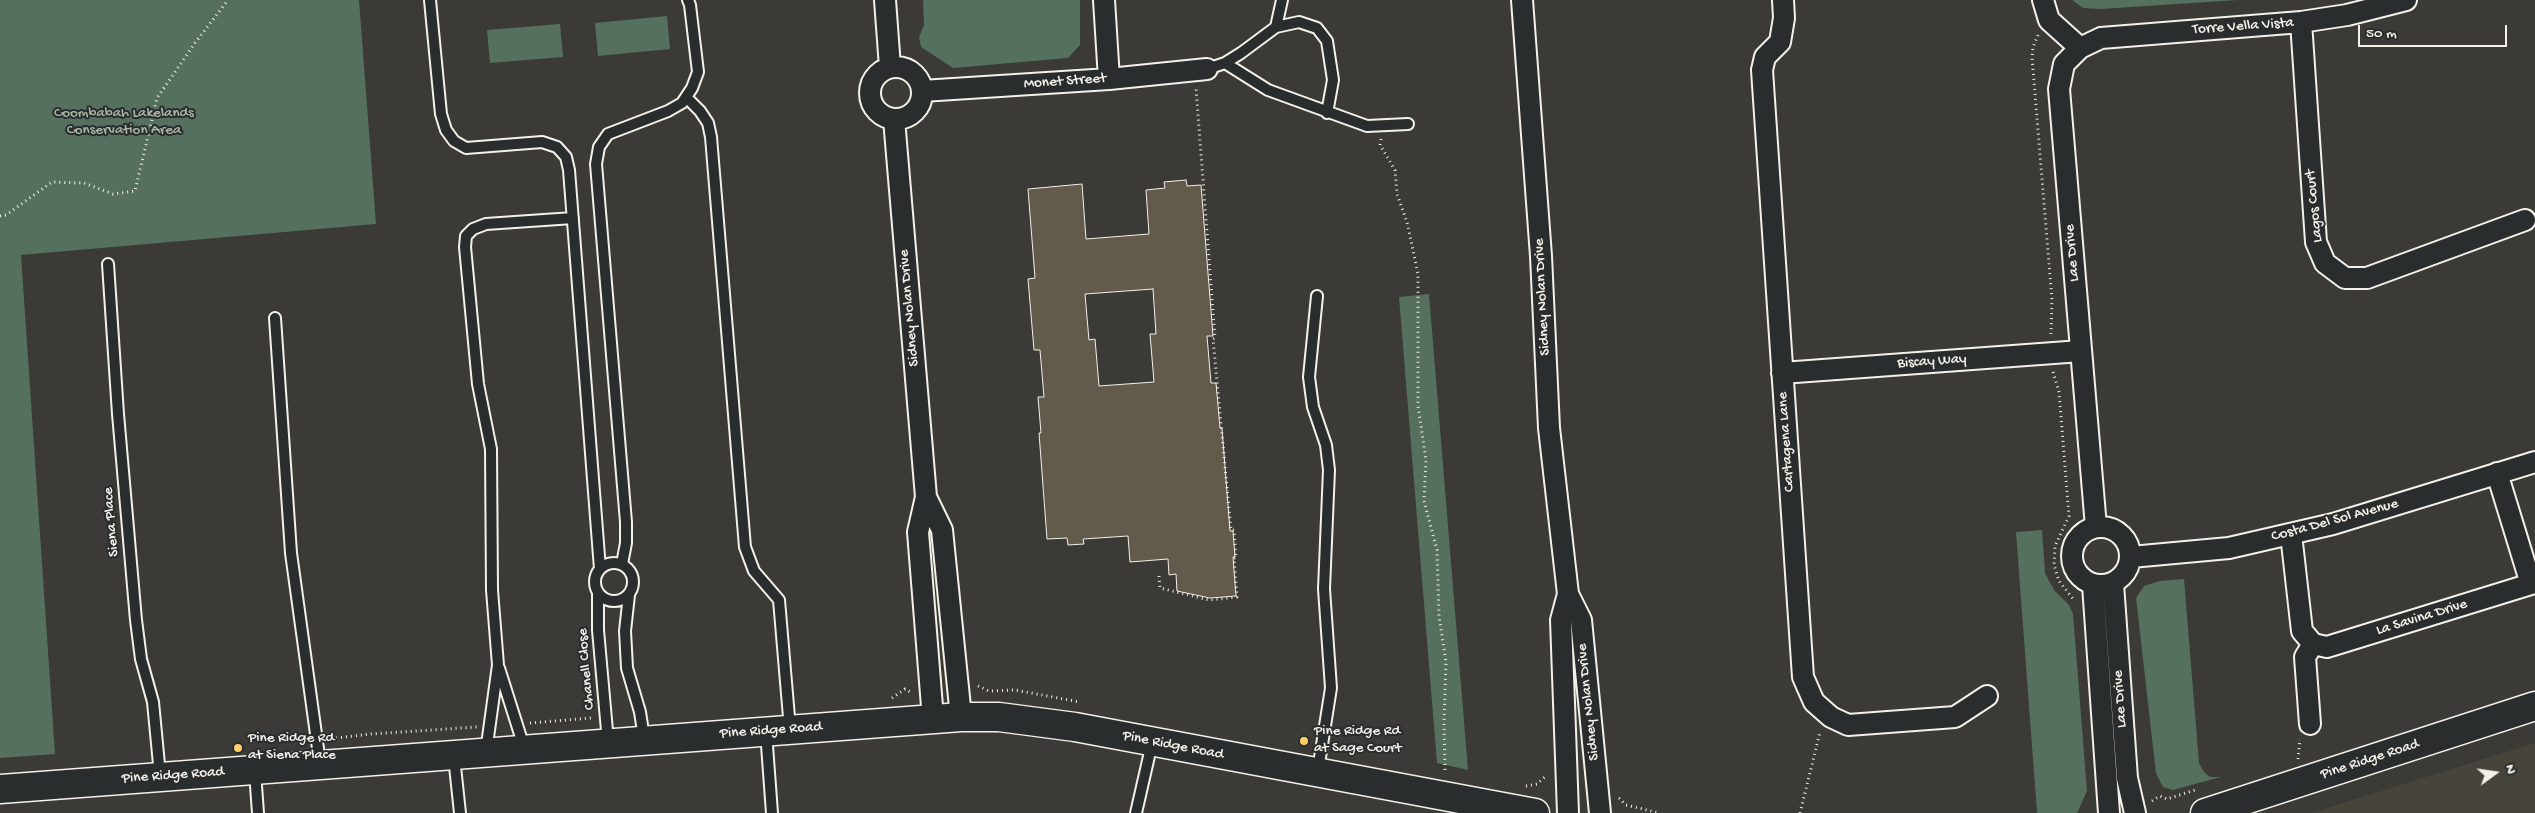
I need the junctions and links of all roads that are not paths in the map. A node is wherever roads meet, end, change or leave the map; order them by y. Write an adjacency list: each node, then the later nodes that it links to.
1 (430, 0): 21 (lane)
2 (688, 0): 17 (lane)
3 (886, 0): 13 (street)
4 (1104, 0): 15 (street)
5 (1282, 0): 11 (lane)
6 (1522, 0): 41 (street, Sidney Nolan Drive)
7 (1783, 0): 27 (street, Cartagena Lane)
8 (2043, 0): 12 (street)
9 (2406, 0): 10 (street, Torre Vella Vista)
10 (2300, 22): 12 (street, Torre Vella Vista); 22 (street, Lagos Court)
11 (1276, 27): 14 (lane); 18 (lane)
12 (2080, 48): 26 (street, Lae Drive)
13 (890, 67): 16 (street); 19 (street)
14 (1209, 67): 15 (street, Monet Street); 18 (lane)
15 (1109, 79): 16 (street, Monet Street)
16 (922, 91): 19 (street)
17 (686, 97): 34 (lane); 49 (lane)
18 (1327, 112): 20 (lane)
19 (894, 119): 30 (street, Sidney Nolan Drive)
20 (1408, 124)
21 (573, 218): 35 (lane); 43 (lane)
22 (2525, 220)
23 (108, 264): 59 (lane, Siena Place)
24 (1317, 296): 58 (lane)
25 (275, 318): 56 (lane)
26 (2081, 351): 27 (street, Biscay Way); 31 (street, Lae Drive)
27 (1782, 373): 44 (street, Cartagena Lane)
28 (2535, 462): 29 (street, Costa Del Sol Avenue)
29 (2497, 473): 32 (street, Costa Del Sol Avenue); 37 (street, La Savina Drive)
30 (926, 497): 46 (street, Sidney Nolan Drive); 47 (street, Sidney Nolan Drive)
31 (2096, 527): 33 (street); 38 (street)
32 (2291, 534): 33 (street, Costa Del Sol Avenue); 42 (street)
33 (2131, 558): 36 (street)
34 (622, 564): 35 (lane); 40 (lane)
35 (600, 569): 39 (lane)
36 (2113, 584): 38 (street); 69 (street, Lae Drive)
37 (2533, 584): 42 (street, La Savina Drive)
38 (2093, 585): 68 (street, Lae Drive)
39 (598, 592): 40 (lane); 53 (lane, Chanell Close)
40 (629, 594): 51 (lane)
41 (1568, 594): 66 (street, Sidney Nolan Drive); 67 (street, Sidney Nolan Drive)
42 (2313, 644): 48 (street)
43 (498, 665): 50 (lane); 54 (lane)
44 (1987, 696)
45 (2535, 706): 70 (street, Pine Ridge Road)
46 (961, 717): 47 (street, Pine Ridge Road); 52 (street, Pine Ridge Road)
47 (933, 719): 49 (street, Pine Ridge Road)
48 (2310, 724)
49 (778, 730): 51 (street, Pine Ridge Road); 63 (lane)
50 (523, 737): 53 (street, Pine Ridge Road); 54 (street, Pine Ridge Road)
51 (644, 740): 53 (street, Pine Ridge Road)
52 (1152, 742): 58 (street, Pine Ridge Road); 64 (lane)
53 (608, 743)
54 (486, 752): 55 (street, Pine Ridge Road)
55 (454, 755): 56 (street, Pine Ridge Road); 62 (lane)
56 (320, 764): 57 (street, Pine Ridge Road)
57 (255, 770): 59 (street, Pine Ridge Road); 61 (lane)
58 (1318, 774): 65 (street, Pine Ridge Road)
59 (160, 776): 60 (street, Pine Ridge Road)
60 (0, 788)
61 (258, 813)
62 (460, 813)
63 (772, 813)
64 (1136, 813)
65 (1535, 813)
66 (1568, 813)
67 (1600, 813)
68 (2110, 813)
69 (2135, 813)
70 (2204, 813)

